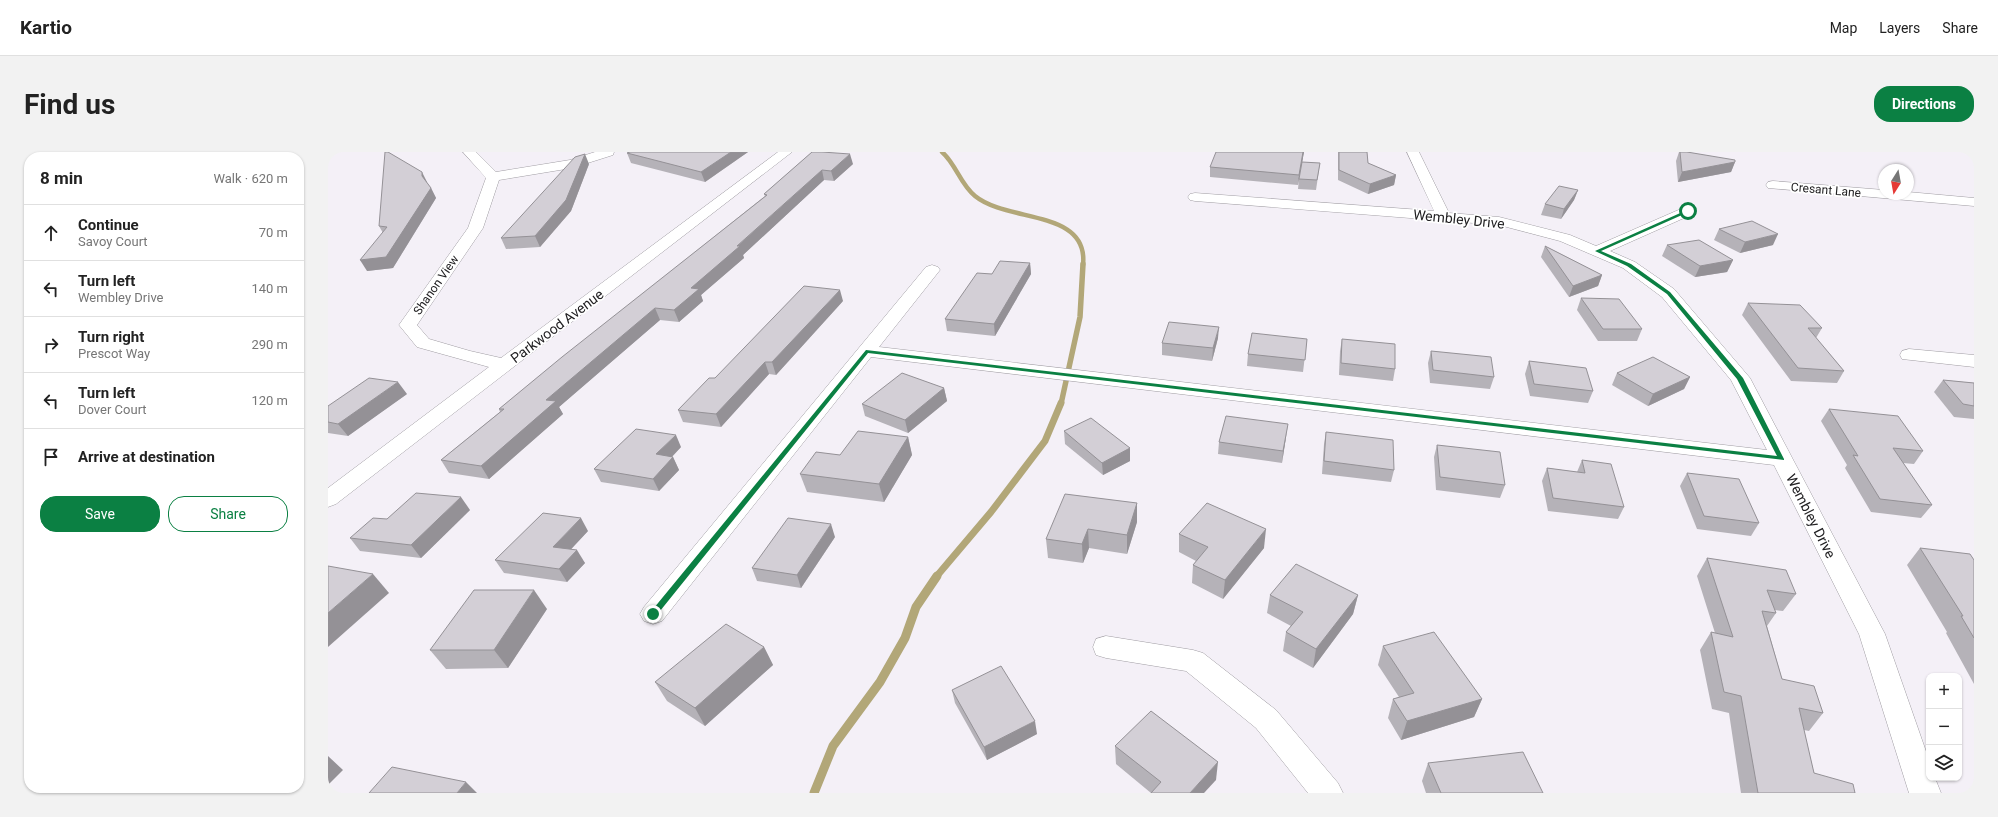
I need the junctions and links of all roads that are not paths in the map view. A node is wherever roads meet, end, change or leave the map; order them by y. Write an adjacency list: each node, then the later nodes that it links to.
1 (469, 152): 5 (street)
2 (608, 152): 5 (street)
3 (786, 152): 16 (street, Parkwood Avenue)
4 (1413, 152): 10 (street)
5 (493, 177): 16 (street, Shanon View)
6 (1773, 185): 8 (street, Cresant Lane)
7 (1195, 197): 10 (street, Wembley Drive)
8 (1974, 202)
9 (1688, 211): 11 (street)
10 (1444, 217): 11 (street, Wembley Drive)
11 (1597, 251): 17 (street, Wembley Drive)
12 (932, 270): 13 (street)
13 (866, 351): 17 (street); 19 (street)
14 (1909, 355): 15 (street)
15 (1974, 362)
16 (505, 366): 18 (street, Parkwood Avenue)
17 (1781, 459): 22 (street, Wembley Drive)
18 (328, 499)
19 (653, 614)
20 (1106, 647): 21 (street)
21 (1327, 793)
22 (1925, 793)

